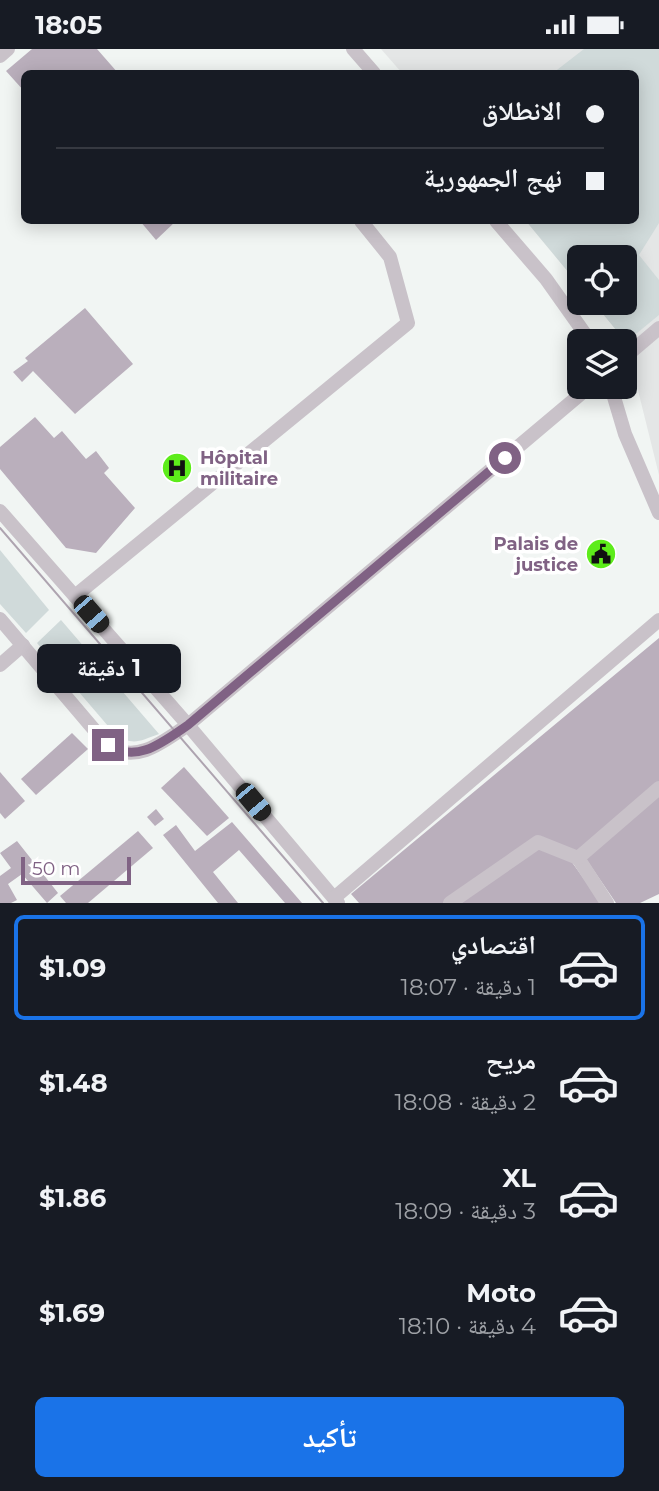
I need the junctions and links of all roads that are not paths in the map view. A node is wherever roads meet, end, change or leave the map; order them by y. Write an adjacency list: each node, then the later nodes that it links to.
1 (8, 49): 3 (street)
2 (353, 49): 4 (street)
3 (0, 56)
4 (371, 70)
5 (363, 224): 14 (street)
6 (499, 224): 8 (street)
7 (659, 328): 9 (street)
8 (581, 329)
9 (637, 347)
10 (575, 399): 19 (street)
11 (615, 399): 13 (street)
12 (0, 510): 14 (street)
13 (659, 513)
14 (75, 596): 19 (street)
15 (0, 619): 17 (street)
16 (659, 620): 22 (street)
17 (23, 645): 18 (street); 19 (street)
18 (0, 665)
19 (188, 725): 22 (street)
20 (659, 788): 21 (street)
21 (578, 858): 23 (street); 24 (street)
22 (336, 900)
23 (450, 903)
24 (607, 903)

